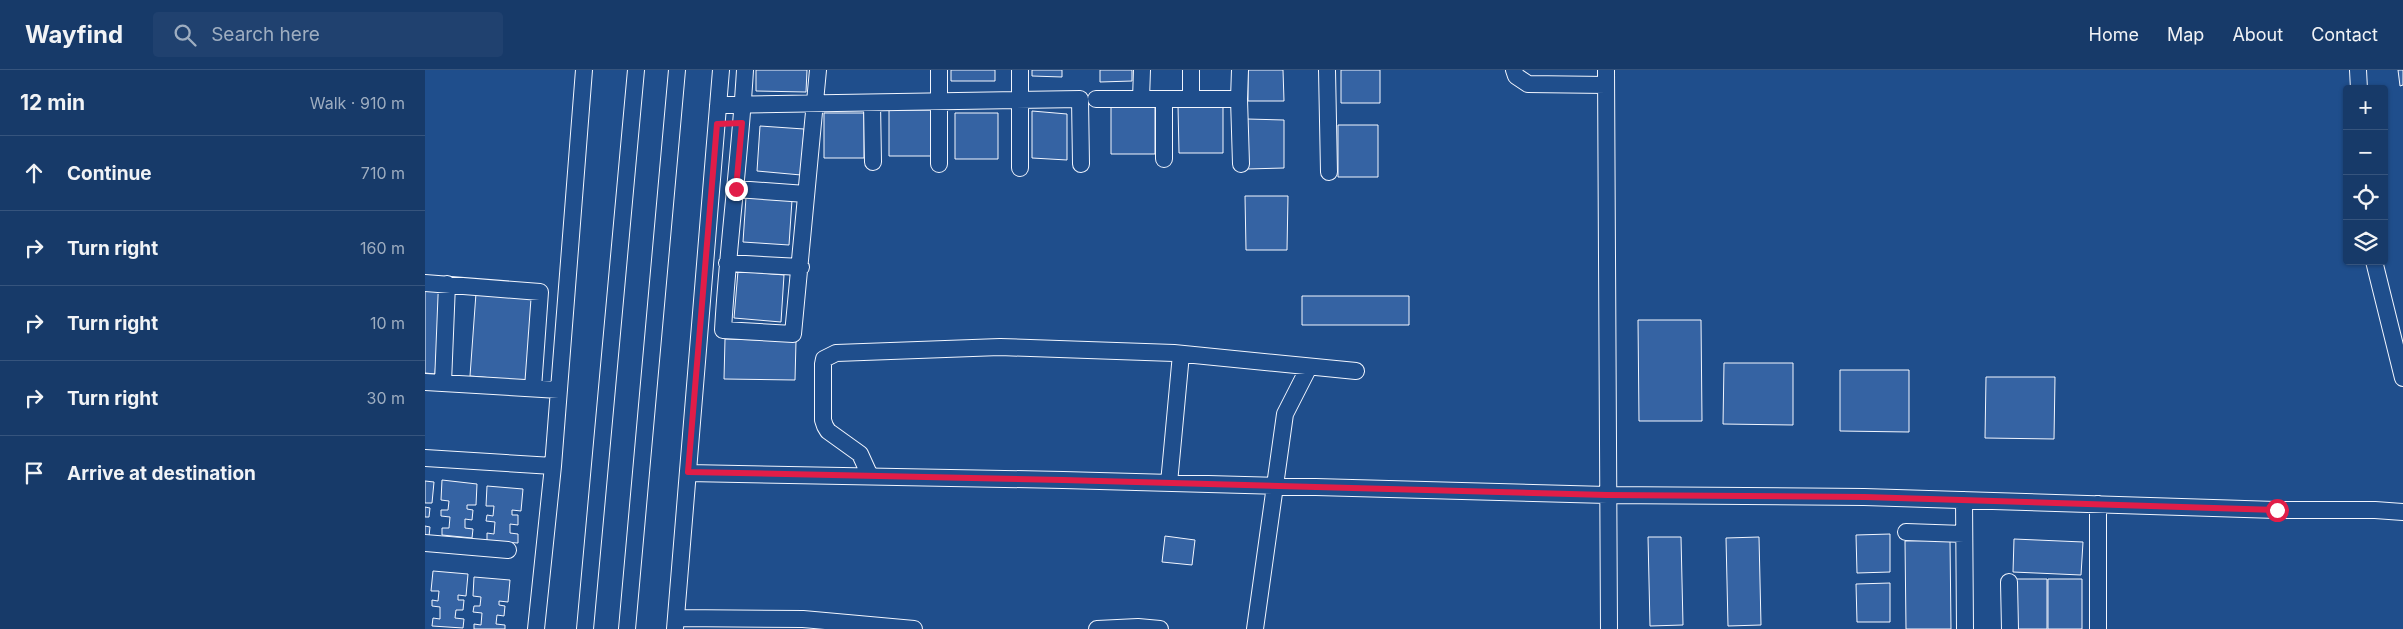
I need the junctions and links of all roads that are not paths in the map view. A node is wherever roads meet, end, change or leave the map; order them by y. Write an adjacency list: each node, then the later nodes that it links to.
1 (584, 70): 51 (street)
2 (636, 70): 69 (street)
3 (677, 70): 70 (street)
4 (721, 70): 26 (street)
5 (745, 70): 24 (street)
6 (818, 70): 27 (street)
7 (939, 70): 23 (street)
8 (1020, 70): 22 (street)
9 (1142, 70): 18 (street)
10 (1191, 70): 20 (street)
11 (1240, 70): 21 (street)
12 (1327, 70): 36 (street)
13 (1514, 70): 15 (street)
14 (2358, 70): 16 (street)
15 (1607, 78): 58 (street)
16 (2359, 85)
17 (1096, 99): 18 (street)
18 (1141, 99): 19 (street)
19 (1164, 99): 20 (street); 30 (street)
20 (1191, 99): 21 (street)
21 (1239, 99): 34 (street)
22 (1019, 100): 23 (street); 33 (street); 35 (street)
23 (939, 102): 25 (street); 32 (street)
24 (743, 104): 26 (street); 27 (street); 28 (street)
25 (872, 104): 27 (street); 31 (street)
26 (718, 105): 29 (street)
27 (816, 105): 38 (street)
28 (742, 123): 29 (street); 37 (street)
29 (717, 124): 54 (street)
30 (1164, 159)
31 (873, 162)
32 (939, 164)
33 (1081, 164)
34 (1241, 164)
35 (1020, 168)
36 (1329, 172)
37 (736, 189): 38 (street); 39 (street)
38 (806, 194): 41 (street)
39 (727, 263): 41 (street); 41 (street)
40 (2375, 265): 47 (street)
41 (801, 268)
42 (425, 283): 43 (street)
43 (447, 284): 49 (street); 50 (street)
44 (1181, 354): 45 (street); 55 (street); 56 (street)
45 (1309, 366): 46 (street); 57 (street)
46 (1356, 371)
47 (2403, 378)
48 (425, 382): 49 (street)
49 (443, 383): 50 (street)
50 (533, 388): 51 (street)
51 (559, 390): 53 (street)
52 (425, 458): 53 (street)
53 (553, 466): 68 (street)
54 (688, 472): 55 (street); 67 (street)
55 (870, 476): 56 (street)
56 (1169, 483): 57 (street)
57 (1277, 485): 58 (street); 74 (street)
58 (1607, 495): 59 (street); 75 (street)
59 (1964, 500): 60 (street); 63 (street)
60 (2098, 504): 61 (street); 78 (street)
61 (2403, 512)
62 (1906, 532): 63 (street)
63 (1964, 534): 76 (street)
64 (425, 543): 65 (street)
65 (508, 550)
66 (2009, 582): 77 (street)
67 (675, 624): 71 (street)
68 (536, 629)
69 (585, 629)
70 (627, 629)
71 (913, 629)
72 (1097, 629): 73 (street)
73 (1160, 629)
74 (1255, 629)
75 (1609, 629)
76 (1965, 629)
77 (2010, 629)
78 (2098, 629)

